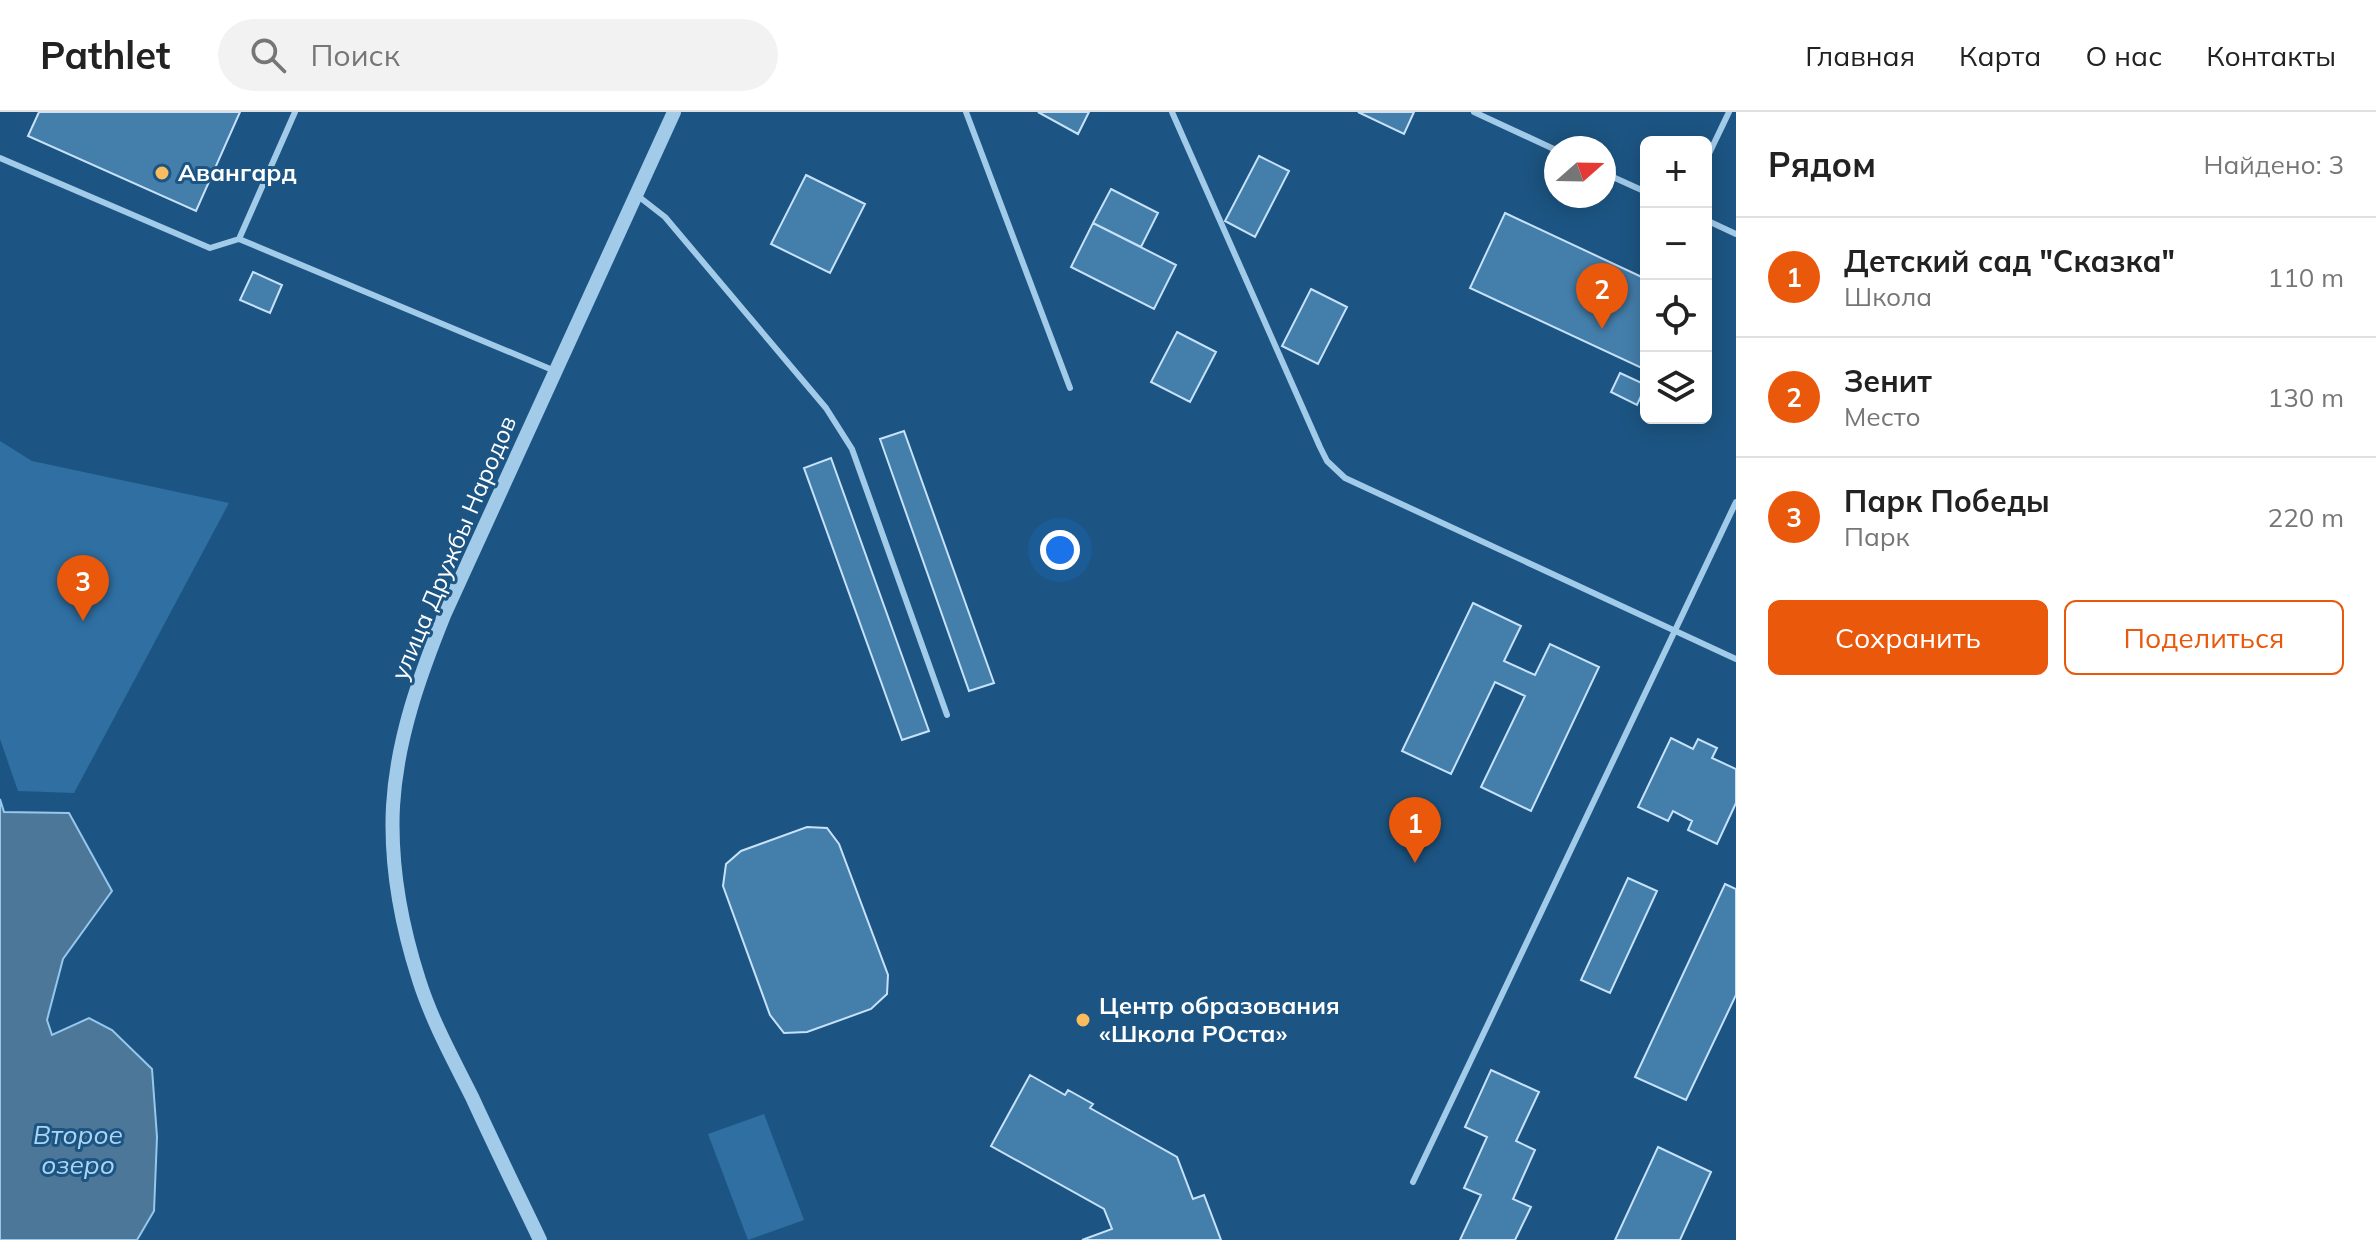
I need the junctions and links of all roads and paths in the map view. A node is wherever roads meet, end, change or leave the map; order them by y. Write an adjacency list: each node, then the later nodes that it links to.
1 (295, 112): 15 (lane)
2 (674, 112): 12 (street, улица Дружбы Народов)
3 (966, 112): 17 (lane)
4 (1172, 112): 19 (lane)
5 (1474, 112): 7 (lane)
6 (1729, 112): 8 (lane)
7 (1544, 144)
8 (1712, 147)
9 (0, 158): 15 (lane)
10 (1616, 178): 11 (lane)
11 (1640, 189)
12 (635, 194): 16 (street, улица Дружбы Народов); 21 (lane)
13 (1712, 223): 14 (lane)
14 (1736, 234)
15 (239, 239): 16 (lane)
16 (555, 371): 23 (street, улица Дружбы Народов)
17 (1070, 388)
18 (1736, 502): 19 (lane)
19 (1675, 630): 20 (lane); 22 (lane)
20 (1736, 659)
21 (947, 715)
22 (1413, 1182)
23 (540, 1240)

